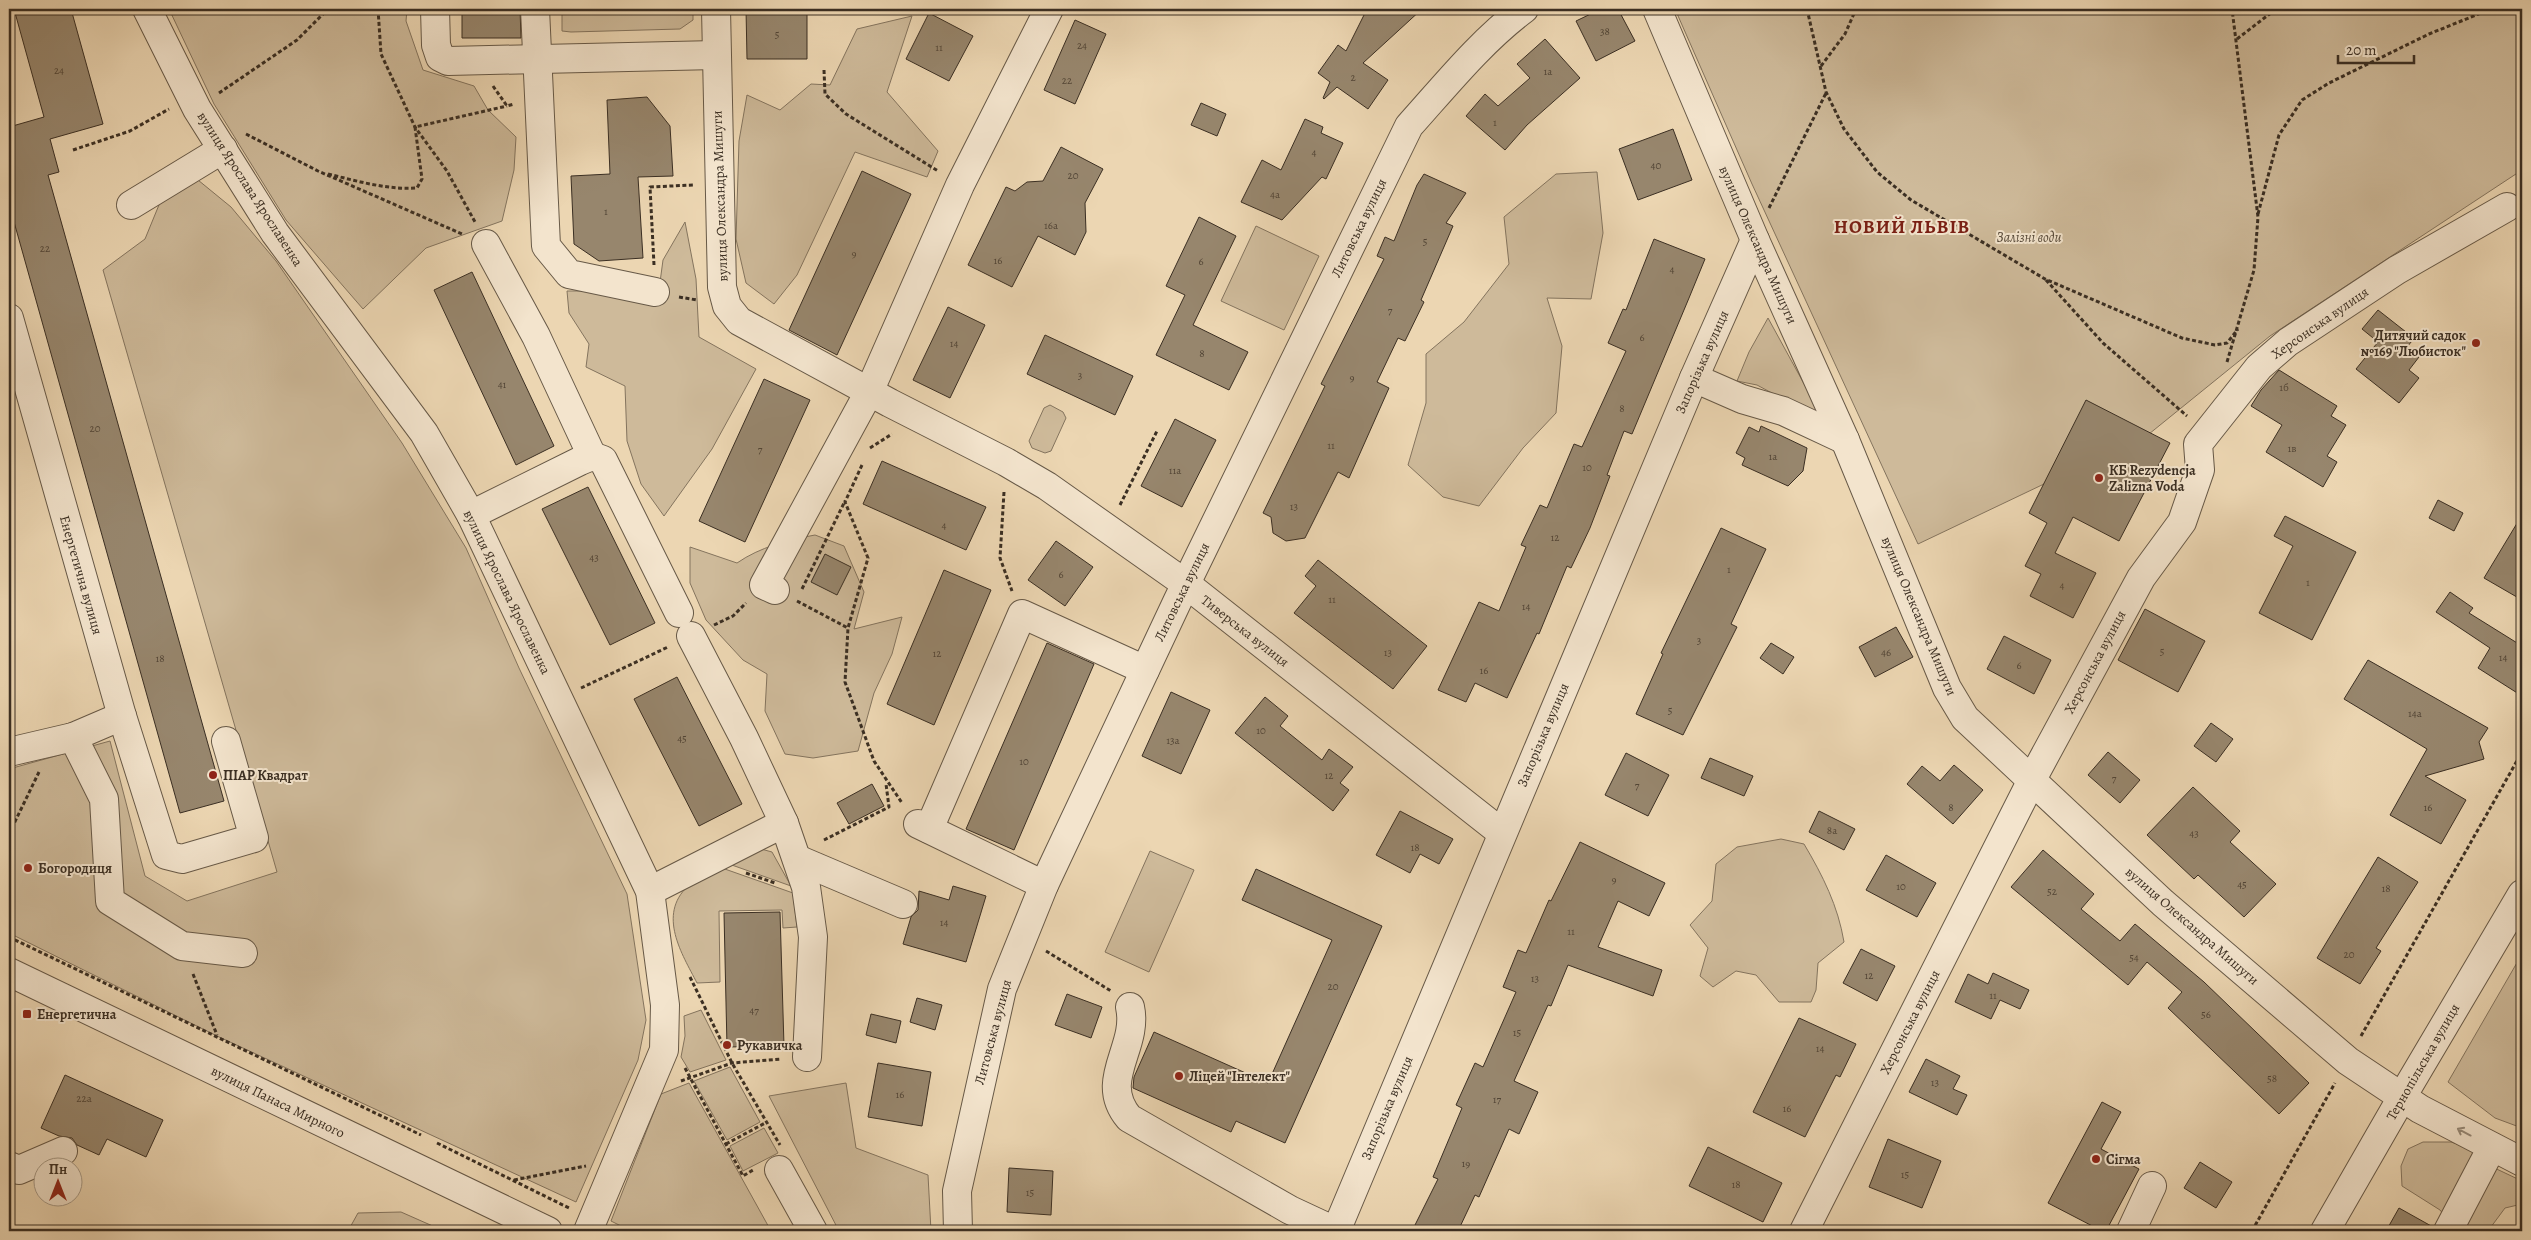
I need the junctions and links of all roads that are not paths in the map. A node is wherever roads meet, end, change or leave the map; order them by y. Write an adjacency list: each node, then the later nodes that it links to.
1 (147, 9): 10 (street, вулиця Ярослава Ярославенка)
2 (435, 9): 9 (street)
3 (535, 9): 9 (street)
4 (716, 9): 8 (street, вулиця Олександра Мишуги)
5 (1049, 9): 18 (street)
6 (1524, 9): 22 (street, Литовська вулиця)
7 (1657, 9): 13 (street, вулиця Олександра Мишуги)
8 (716, 55): 9 (street); 18 (street, вулиця Олександра Мишуги)
9 (537, 60): 15 (street)
10 (231, 140): 11 (street); 21 (street, вулиця Ярослава Ярославенка)
11 (131, 205)
12 (2507, 207): 29 (street, Херсонська вулиця)
13 (1755, 240): 17 (street, Запорізька вулиця); 19 (street, вулиця Олександра Мишуги)
14 (486, 244): 20 (street)
15 (655, 292)
16 (9, 318): 25 (street, Енергетична вулиця)
17 (1694, 378): 19 (street); 31 (street, Запорізька вулиця)
18 (869, 392): 22 (street, Тиверська вулиця); 23 (street)
19 (1844, 440): 29 (street, вулиця Олександра Мишуги)
20 (592, 456): 21 (street); 30 (street)
21 (471, 515): 34 (street, вулиця Ярослава Ярославенка)
22 (1186, 584): 24 (street, Литовська вулиця); 31 (street, Тиверська вулиця)
23 (769, 588)
24 (1145, 670): 33 (street, Литовська вулиця); 33 (street)
25 (122, 716): 26 (street); 27 (street, Енергетична вулиця)
26 (64, 739): 28 (street); 37 (street)
27 (226, 741)
28 (9, 752)
29 (2031, 781): 41 (street, вулиця Олександра Мишуги); 53 (street, Херсонська вулиця)
30 (784, 823): 32 (street); 34 (street)
31 (1502, 833): 52 (street, Запорізька вулиця)
32 (807, 852): 36 (street); 40 (street)
33 (1044, 885): 51 (street, Литовська вулиця)
34 (650, 892): 48 (street, вулиця Ярослава Ярославенка)
35 (2522, 894): 41 (street, Тернопільська вулиця)
36 (903, 904)
37 (243, 953)
38 (9, 972): 49 (street, вулиця Панаса Мирного)
39 (1130, 1007): 52 (street)
40 (795, 1058)
41 (2402, 1098): 42 (street, вулиця Олександра Мишуги, one-way to 41); 55 (street, Тернопільська вулиця)
42 (2492, 1147): 44 (street, вулиця Олександра Мишуги); 56 (street)
43 (63, 1152): 46 (street)
44 (2522, 1162)
45 (774, 1164): 50 (street)
46 (9, 1166)
47 (2152, 1186): 54 (street)
48 (582, 1221)
49 (548, 1231)
50 (813, 1231)
51 (958, 1231)
52 (1335, 1231)
53 (1804, 1231)
54 (2131, 1231)
55 (2326, 1231)
56 (2448, 1231)

